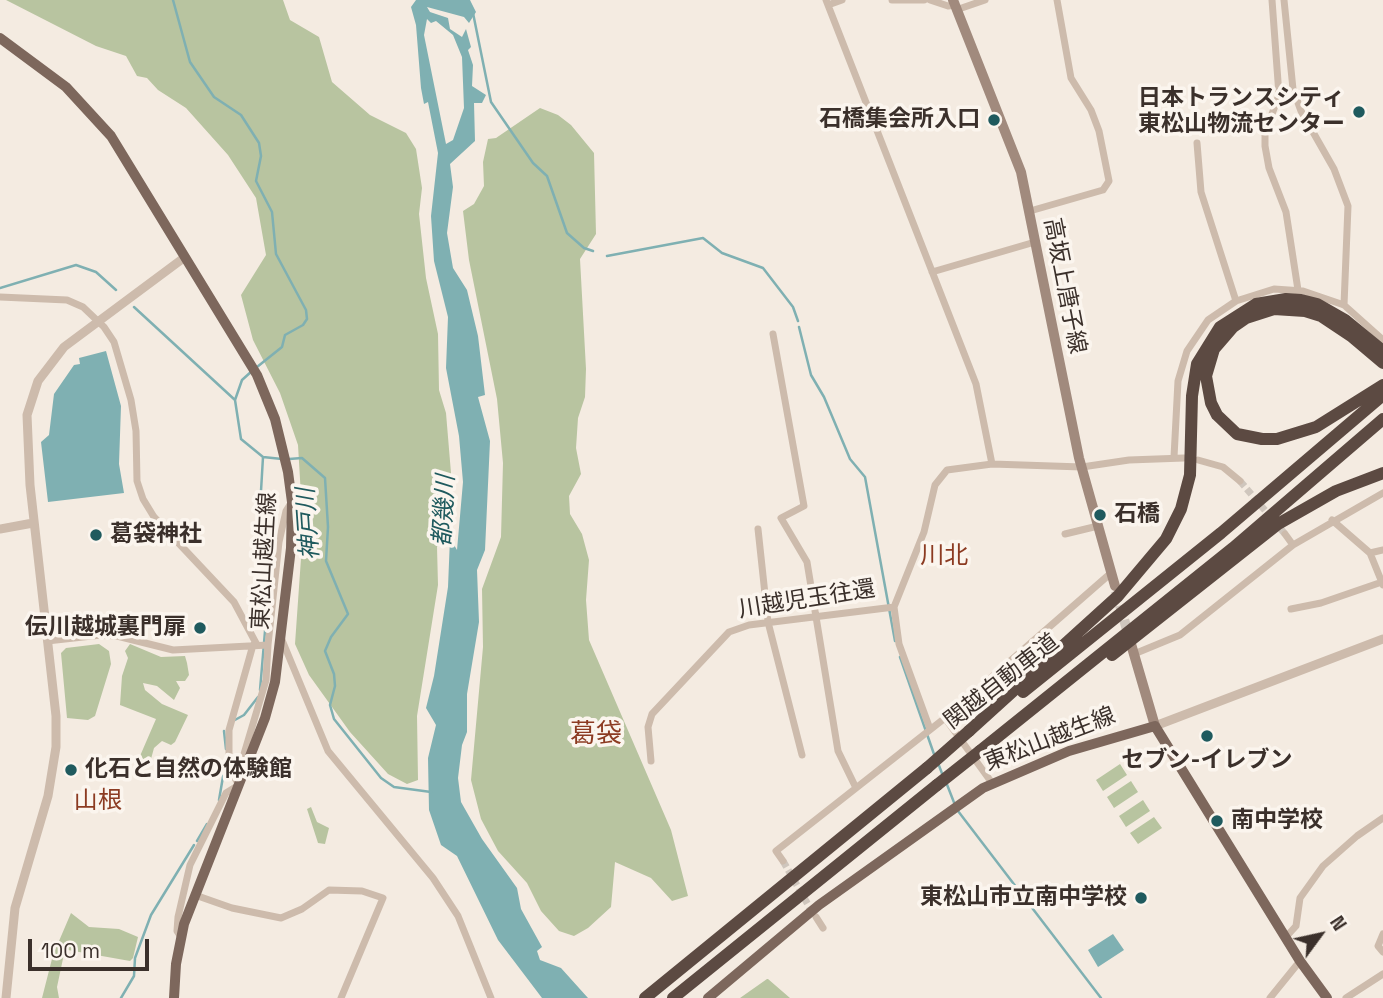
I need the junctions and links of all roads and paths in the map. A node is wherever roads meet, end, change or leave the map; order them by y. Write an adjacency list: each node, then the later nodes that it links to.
1 (842, 0): 9 (street)
2 (892, 0): 3 (street)
3 (924, 0)
4 (930, 0): 10 (street)
5 (985, 0): 10 (street)
6 (1057, 0): 13 (street)
7 (1272, 0): 17 (street)
8 (1284, 0): 20 (street)
9 (827, 3): 16 (street)
10 (955, 5): 13 (main road, 高坂上唐子線)
11 (0, 38): 15 (main road, 東松山越生線)
12 (1197, 143): 19 (street)
13 (1030, 211): 14 (main road, 高坂上唐子線)
14 (1035, 242): 16 (street); 33 (main road, 高坂上唐子線)
15 (185, 257): 21 (street); 37 (main road, 東松山越生線)
16 (932, 272): 32 (street)
17 (1298, 290): 19 (street); 20 (street)
18 (0, 297): 21 (street)
19 (1236, 301): 29 (street)
20 (1344, 305): 23 (street)
21 (98, 320): 39 (street); 58 (street)
22 (773, 334): 53 (street)
23 (1383, 340)
24 (1383, 351): 65 (highway)
25 (1383, 363): 26 (highway)
26 (1383, 385)
27 (1383, 395): 65 (highway, 関越自動車道)
28 (1383, 419): 61 (highway, 関越自動車道)
29 (1174, 457): 30 (street, 川越児玉往還); 33 (street, 川越児玉往還)
30 (1184, 458)
31 (1198, 460): 35 (street)
32 (992, 464): 33 (street, 川越児玉往還); 51 (street, 川越児玉往還)
33 (1082, 467): 40 (main road, 高坂上唐子線)
34 (1383, 473): 61 (highway)
35 (1240, 481)
36 (1383, 493): 38 (street)
37 (292, 502): 56 (main road, 東松山越生線); 59 (street)
38 (1332, 520): 45 (street); 47 (street)
39 (33, 523): 41 (street); 57 (street)
40 (1098, 526): 43 (street); 48 (main road, 高坂上唐子線)
41 (0, 528)
42 (758, 529): 54 (street)
43 (1065, 534)
44 (1285, 534): 45 (street)
45 (1293, 545): 60 (street)
46 (1383, 550): 47 (street)
47 (1370, 553): 49 (street)
48 (1111, 573): 50 (main road, 高坂上唐子線); 62 (street)
49 (1382, 584): 52 (street)
50 (1115, 586)
51 (890, 607): 53 (street, 川越児玉往還); 64 (street)
52 (1291, 609)
53 (816, 616): 54 (street, 川越児玉往還); 70 (street)
54 (768, 622): 66 (street); 67 (street, 川越児玉往還)
55 (1383, 639): 63 (street)
56 (282, 640): 68 (main road, 東松山越生線); 85 (street)
57 (47, 641): 58 (street); 82 (street)
58 (255, 645): 59 (street); 68 (street)
59 (268, 645): 68 (street)
60 (1133, 649): 63 (main road)
61 (1053, 694): 87 (highway, 関越自動車道, bridge)
62 (945, 718): 64 (street); 69 (street)
63 (1155, 726): 69 (main road, 東松山越生線); 78 (main road)
64 (927, 732): 70 (street)
65 (970, 732): 86 (highway, 関越自動車道, bridge)
66 (802, 755)
67 (651, 761)
68 (241, 780): 73 (main road, 東松山越生線); 77 (street)
69 (987, 785): 88 (main road, 東松山越生線)
70 (856, 788): 72 (street)
71 (1383, 818): 78 (street)
72 (783, 861)
73 (195, 895): 77 (main road, 東松山越生線); 84 (street)
74 (816, 917): 75 (street)
75 (823, 928)
76 (1383, 934): 79 (street)
77 (181, 937): 83 (main road, 東松山越生線)
78 (1285, 938): 80 (main road)
79 (1383, 952)
80 (1300, 961): 89 (street); 90 (main road)
81 (1383, 974): 91 (street)
82 (4, 997)
83 (174, 998)
84 (341, 998)
85 (491, 998)
86 (645, 998)
87 (673, 998)
88 (708, 998)
89 (1270, 998)
90 (1327, 998)
91 (1346, 998)

